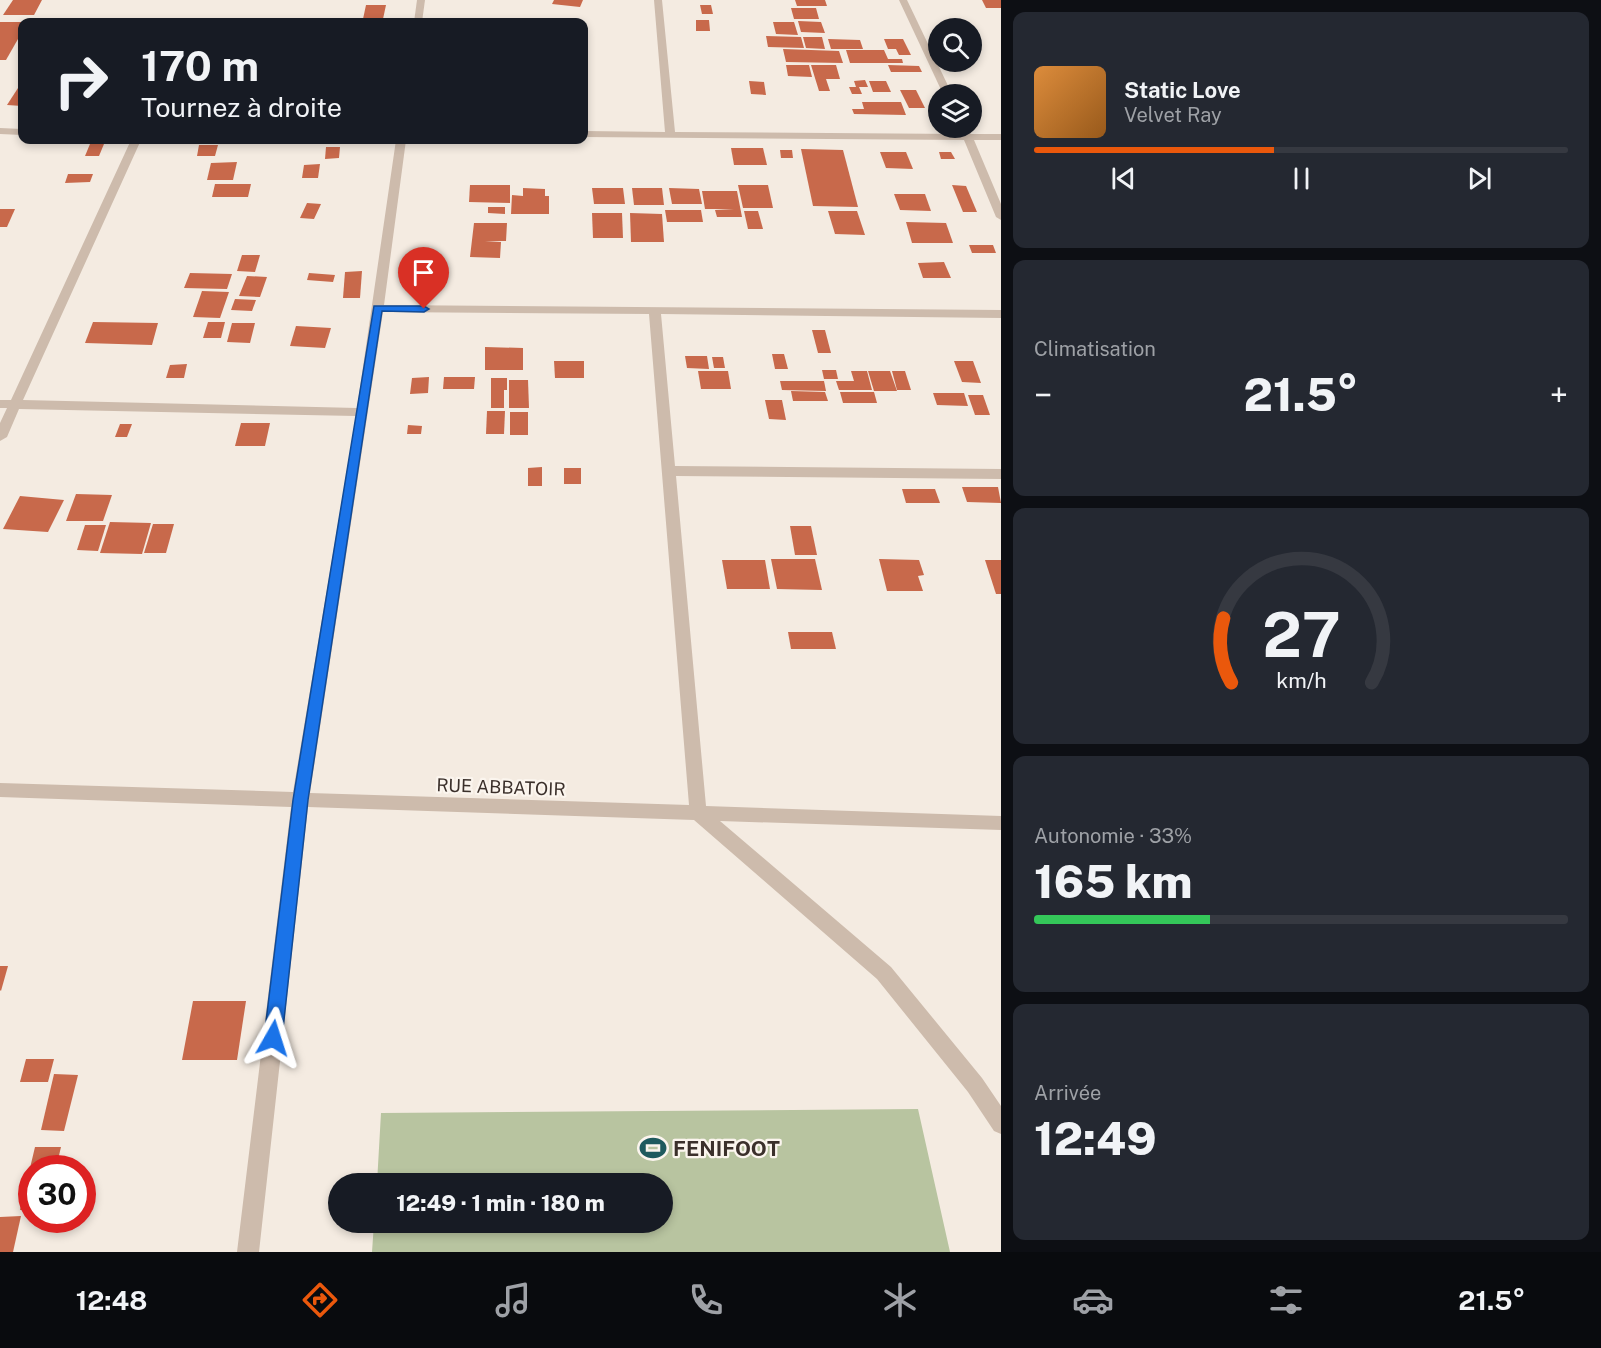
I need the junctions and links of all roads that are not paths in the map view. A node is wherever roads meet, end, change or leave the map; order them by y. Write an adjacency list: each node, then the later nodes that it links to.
1 (421, 0): 4 (street)
2 (658, 0): 10 (street)
3 (903, 0): 5 (street)
4 (419, 18)
5 (943, 84)
6 (0, 131): 7 (street)
7 (18, 132)
8 (928, 132): 10 (street)
9 (588, 134): 10 (street)
10 (670, 134)
11 (982, 134): 12 (street)
12 (1001, 137)
13 (968, 138): 16 (street)
14 (134, 144): 21 (street)
15 (400, 144): 17 (street)
16 (1001, 217)
17 (378, 308): 18 (street); 22 (street)
18 (655, 312): 19 (street); 24 (street)
19 (1001, 314)
20 (0, 404): 21 (street)
21 (15, 404): 22 (street); 23 (street)
22 (363, 412): 27 (street)
23 (0, 437)
24 (669, 471): 25 (street); 28 (street)
25 (1001, 474)
26 (0, 790): 27 (street, RUE ABBATOIR)
27 (300, 800): 28 (street, RUE ABBATOIR); 31 (street)
28 (698, 813): 29 (street, RUE ABBATOIR); 30 (street)
29 (1001, 823)
30 (1001, 1124)
31 (248, 1252)

